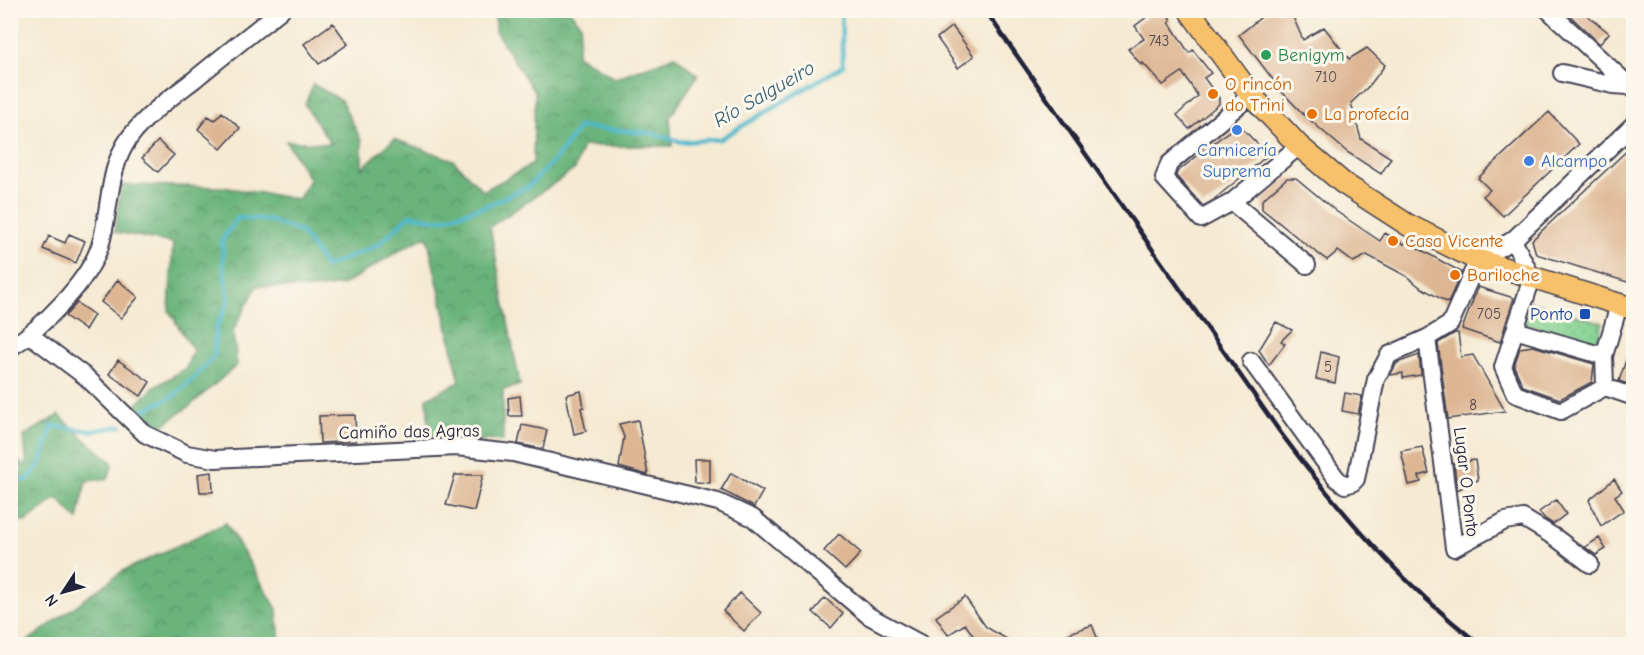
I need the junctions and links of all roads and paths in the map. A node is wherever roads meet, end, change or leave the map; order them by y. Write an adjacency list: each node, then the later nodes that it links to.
1 (281, 10): 16 (street)
2 (1189, 10): 6 (main road)
3 (1548, 10): 5 (street)
4 (1562, 73): 5 (street)
5 (1631, 88)
6 (1251, 95): 8 (main road); 9 (street)
7 (1634, 124): 10 (street)
8 (1299, 146): 9 (street); 11 (main road)
9 (1232, 202): 12 (street)
10 (1513, 240): 11 (street); 13 (street)
11 (1478, 260): 13 (main road); 17 (street)
12 (1307, 265)
13 (1532, 278): 14 (main road); 15 (street)
14 (1626, 307): 19 (street)
15 (1515, 330): 19 (street); 21 (street)
16 (30, 336): 18 (street); 24 (street, Camiño das Agras)
17 (1427, 338): 20 (street); 23 (street, Lugar O Ponto)
18 (10, 348)
19 (1604, 356): 21 (street)
20 (1251, 361)
21 (1605, 387): 22 (street)
22 (1634, 397)
23 (1590, 564)
24 (921, 645)

